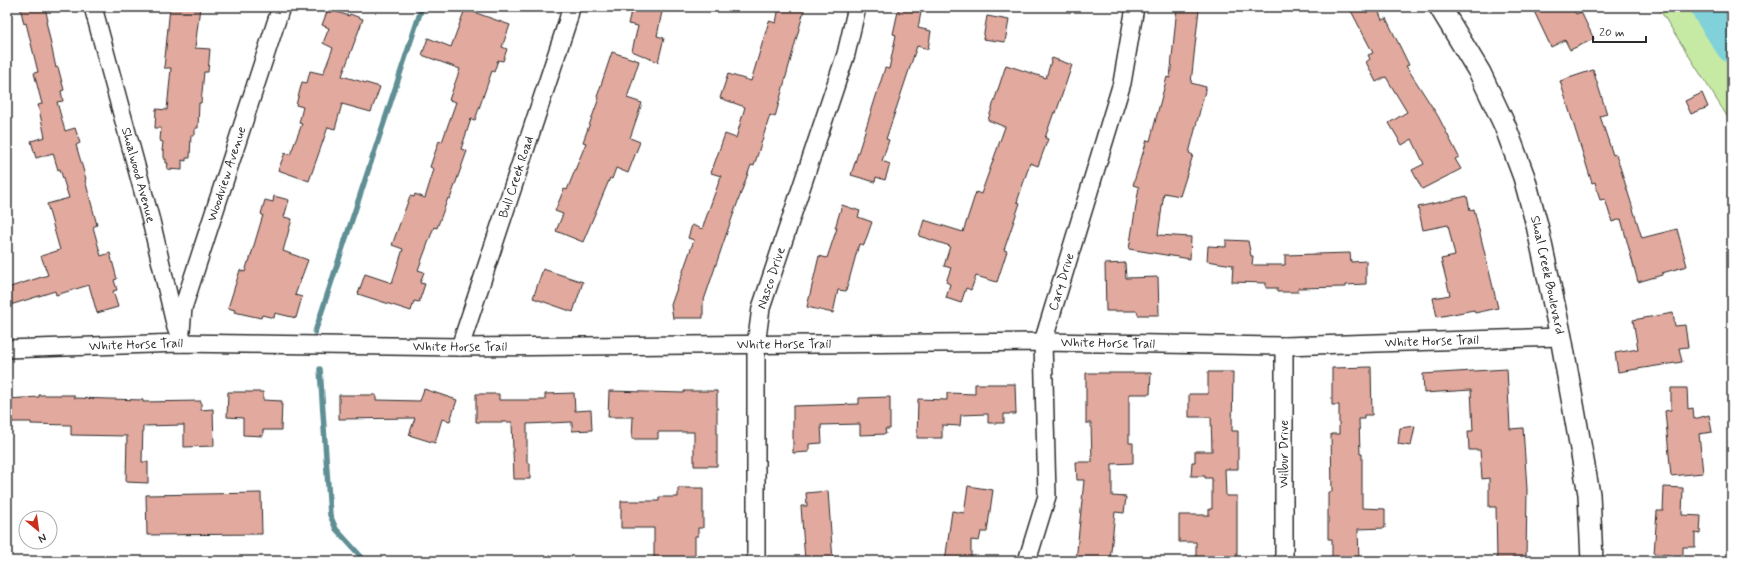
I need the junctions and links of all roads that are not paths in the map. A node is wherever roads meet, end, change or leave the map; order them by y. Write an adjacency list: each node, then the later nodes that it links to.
1 (93, 7): 9 (street, Shoalwood Avenue)
2 (281, 7): 9 (street, Woodview Avenue)
3 (571, 7): 12 (street, Bull Creek Road)
4 (857, 7): 10 (street, Nasco Drive)
5 (1135, 7): 8 (street, Cary Drive)
6 (1440, 7): 7 (street, Shoal Creek Boulevard)
7 (1561, 337): 11 (street, White Horse Trail); 17 (street, Shoal Creek Boulevard)
8 (1044, 342): 10 (street, White Horse Trail); 11 (street, White Horse Trail); 15 (street, Cary Drive)
9 (180, 344): 12 (street, White Horse Trail); 13 (street, White Horse Trail)
10 (756, 346): 12 (street, White Horse Trail); 14 (street, Nasco Drive)
11 (1284, 346): 16 (street, Wilbur Drive)
12 (460, 347)
13 (7, 348)
14 (756, 561)
15 (1027, 561)
16 (1284, 561)
17 (1592, 561)

